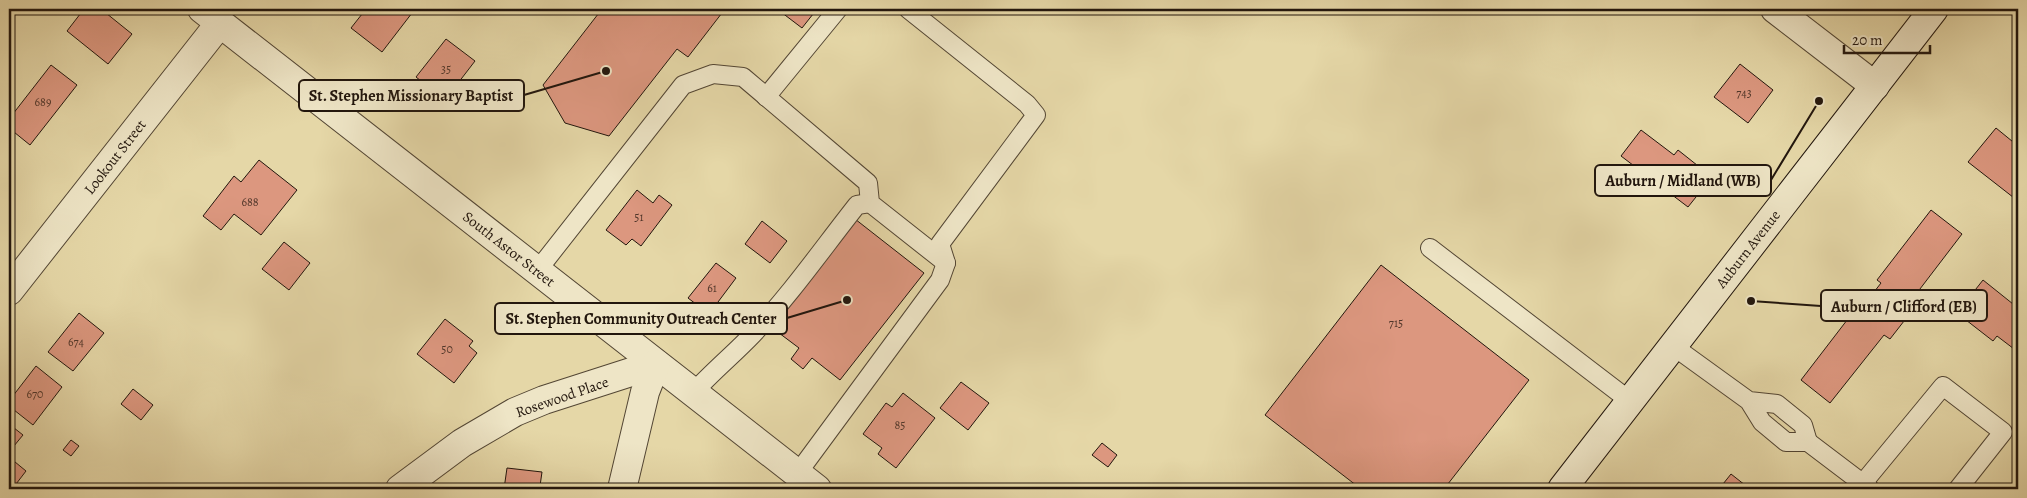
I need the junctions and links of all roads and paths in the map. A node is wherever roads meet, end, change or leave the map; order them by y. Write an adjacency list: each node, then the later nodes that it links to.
1 (838, 9): 7 (lane)
2 (908, 9): 10 (lane)
3 (1775, 9): 6 (street)
4 (1934, 9): 6 (street, Auburn Avenue)
5 (211, 16): 11 (street, South Astor Street); 12 (street, Lookout Street)
6 (1875, 86): 13 (street, Auburn Avenue)
7 (766, 97): 8 (lane); 11 (lane)
8 (870, 203): 10 (lane); 15 (lane)
9 (1430, 248): 16 (lane)
10 (946, 263): 19 (lane)
11 (537, 271): 14 (street, South Astor Street)
12 (9, 291)
13 (1673, 346): 16 (street, Auburn Avenue); 17 (lane)
14 (656, 364): 15 (street, South Astor Street); 21 (street, Rosewood Place); 22 (street)
15 (693, 393): 19 (street, South Astor Street)
16 (1630, 401): 23 (street, Auburn Avenue)
17 (1749, 401): 18 (lane); 18 (lane)
18 (1808, 442): 20 (lane)
19 (807, 481)
20 (1866, 486): 24 (lane)
21 (400, 489)
22 (622, 489)
23 (1562, 489)
24 (1958, 489)

